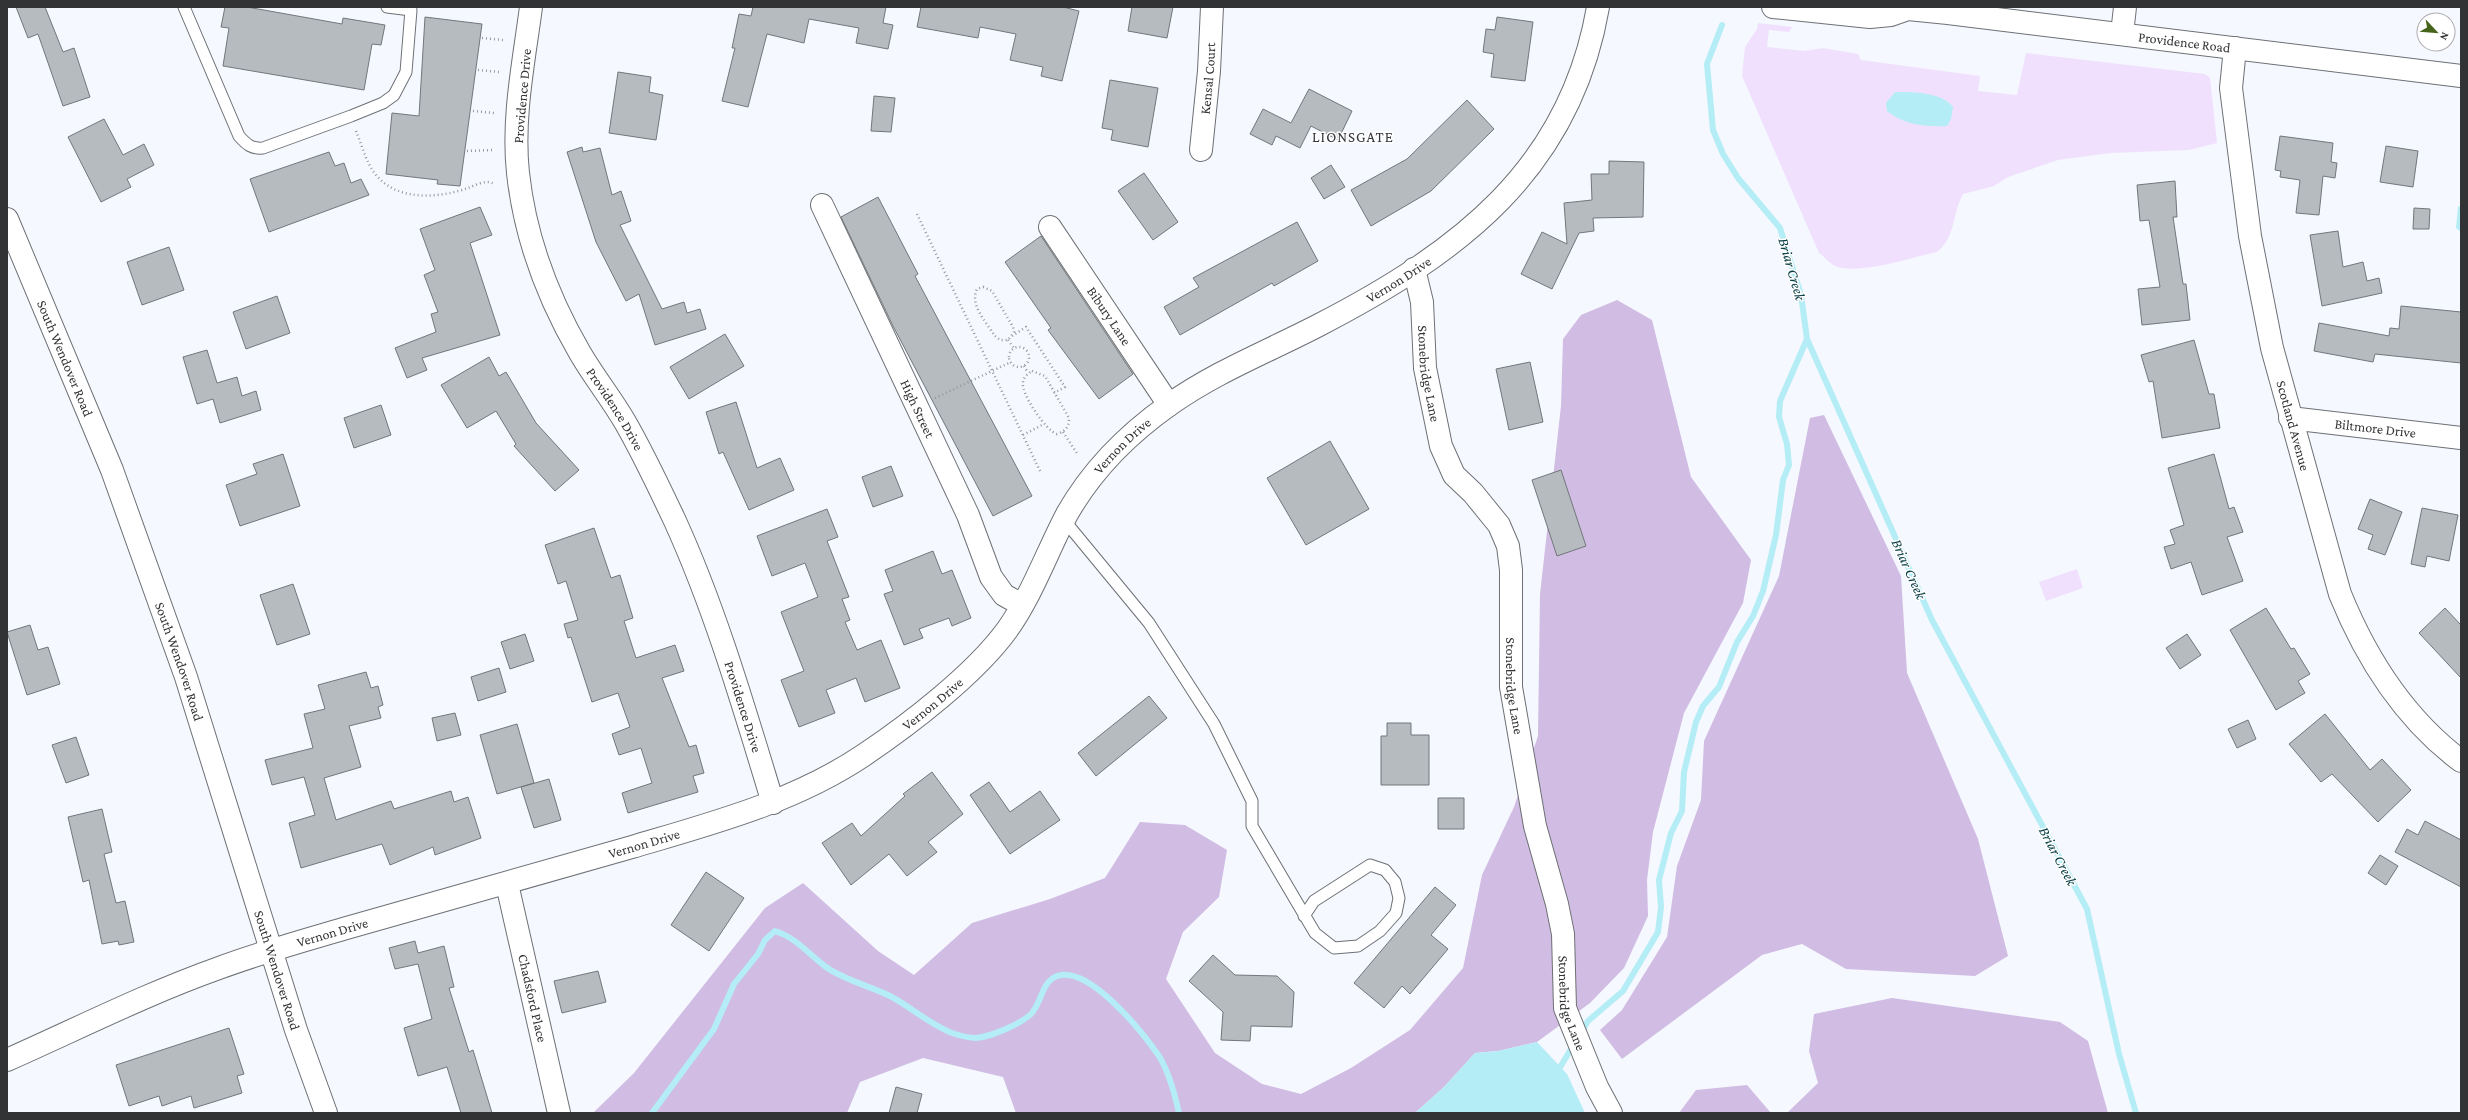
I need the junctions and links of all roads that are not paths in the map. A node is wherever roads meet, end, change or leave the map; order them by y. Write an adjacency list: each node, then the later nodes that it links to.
1 (184, 7): 2 (lane)
2 (387, 7)
3 (532, 7): 23 (street, Providence Drive)
4 (1212, 7): 12 (street, Kensal Court)
5 (1598, 7): 16 (street, Vernon Drive)
6 (1773, 7): 8 (street, Providence Road)
7 (2124, 7): 9 (street)
8 (1907, 8): 9 (street, Providence Road)
9 (2122, 34): 10 (street, Providence Road)
10 (2234, 48): 11 (street, Providence Road); 18 (street, Scotland Avenue)
11 (2461, 76)
12 (1200, 150)
13 (822, 205): 21 (street, High Street)
14 (7, 219): 26 (street, South Wendover Road)
15 (1050, 227): 17 (street, Bibury Lane)
16 (1414, 269): 17 (street, Vernon Drive); 30 (street, Stonebridge Lane)
17 (1169, 405): 20 (street, Vernon Drive)
18 (2290, 418): 19 (street, Biltmore Drive); 22 (street, Scotland Avenue)
19 (2461, 438)
20 (1064, 520): 21 (street, Vernon Drive); 25 (lane)
21 (1022, 605): 23 (street, Vernon Drive)
22 (2461, 761)
23 (773, 803): 24 (street, Vernon Drive)
24 (507, 884): 26 (street, Vernon Drive); 29 (street, Chadsford Place)
25 (1304, 916): 25 (lane)
26 (272, 952): 27 (street, Vernon Drive); 28 (street, South Wendover Road)
27 (7, 1060)
28 (326, 1113)
29 (559, 1113)
30 (1611, 1113)

